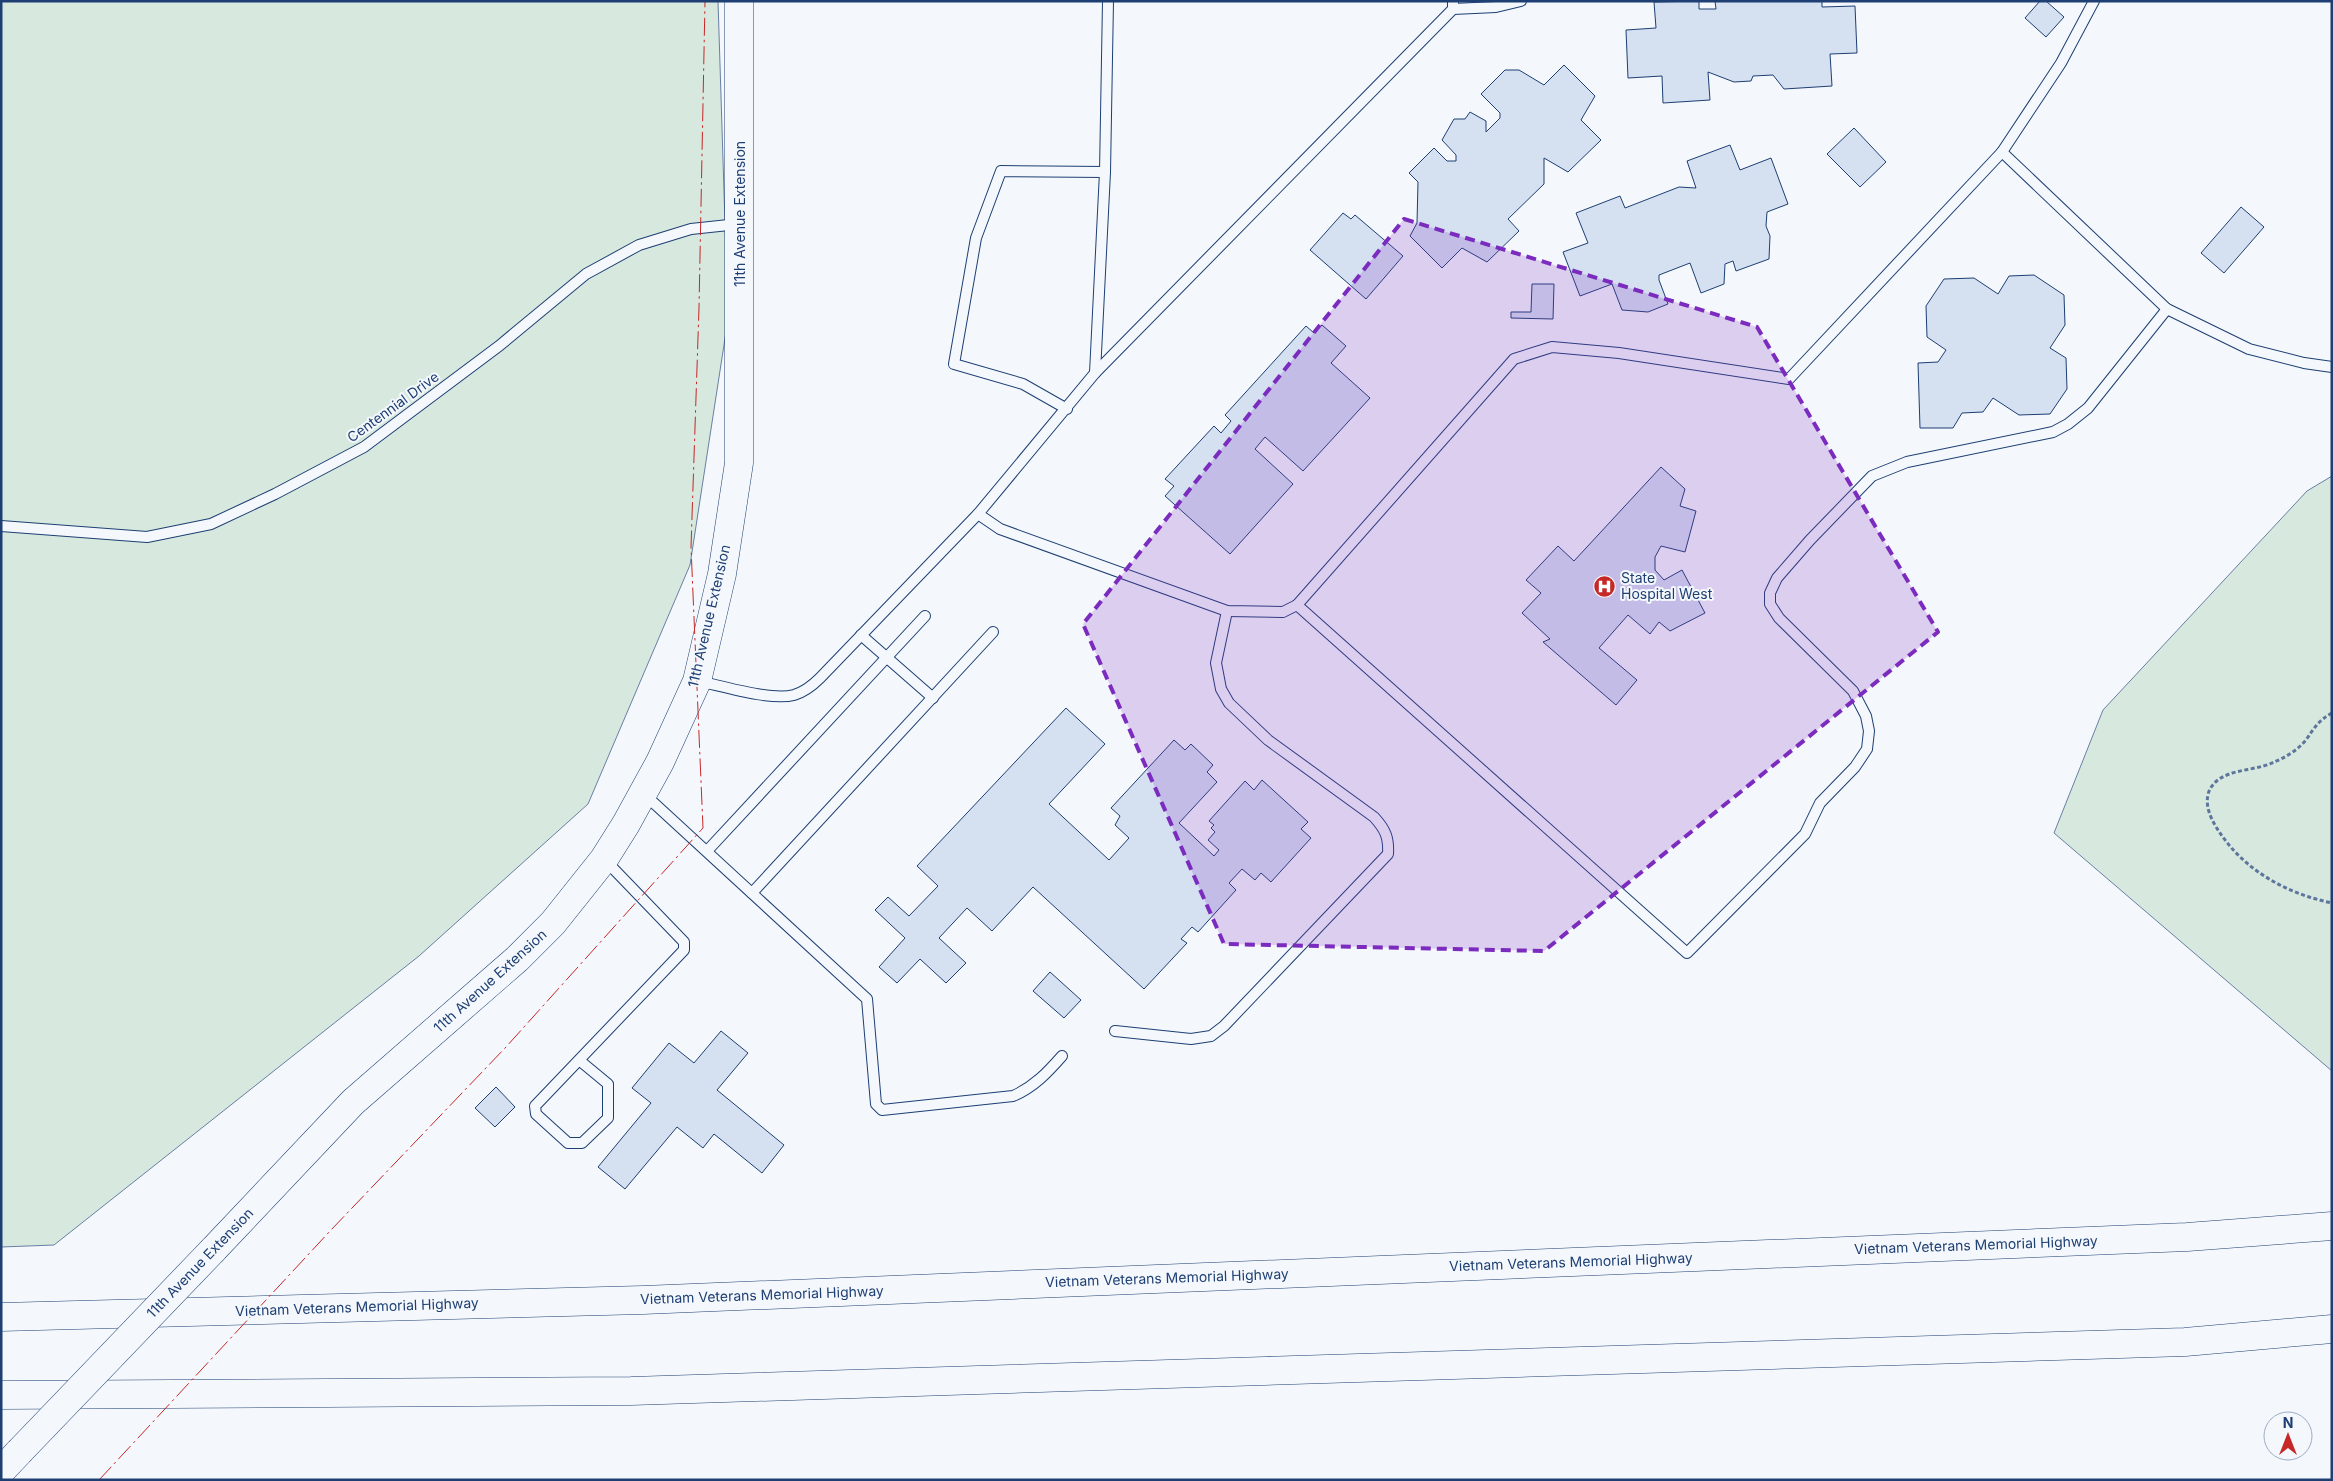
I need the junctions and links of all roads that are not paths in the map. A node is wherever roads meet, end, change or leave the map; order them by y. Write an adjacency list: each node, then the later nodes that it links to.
1 (740, 1): 8 (main road, 11th Avenue Extension)
2 (1108, 1): 7 (lane)
3 (1521, 1): 5 (lane)
4 (2094, 1): 6 (lane)
5 (1453, 5): 11 (lane)
6 (2002, 152): 9 (lane); 15 (lane)
7 (1105, 172): 11 (lane); 12 (lane)
8 (740, 223): 14 (lane, Centennial Drive); 21 (main road, 11th Avenue Extension)
9 (2167, 309): 10 (lane); 15 (lane)
10 (2332, 367)
11 (1095, 373): 12 (lane)
12 (1067, 409): 13 (lane)
13 (978, 514): 16 (lane); 19 (lane)
14 (1, 526)
15 (1297, 605): 16 (lane)
16 (1227, 610): 27 (lane)
17 (925, 616): 20 (lane)
18 (993, 632): 22 (lane)
19 (861, 635): 20 (lane); 21 (lane)
20 (887, 658): 22 (lane); 24 (lane)
21 (697, 681): 23 (main road, 11th Avenue Extension)
22 (933, 698): 26 (lane)
23 (644, 793): 24 (lane); 25 (main road, 11th Avenue Extension)
24 (707, 851): 26 (lane)
25 (604, 859): 29 (lane); 34 (main road, 11th Avenue Extension, bridge)
26 (752, 893): 28 (lane)
27 (1115, 1032)
28 (1062, 1056)
29 (579, 1060): 29 (lane)
30 (2332, 1226): 31 (main road, Vietnam Veterans Memorial Highway)
31 (1, 1317)
32 (2332, 1329): 33 (main road)
33 (1, 1395)
34 (10, 1462)

